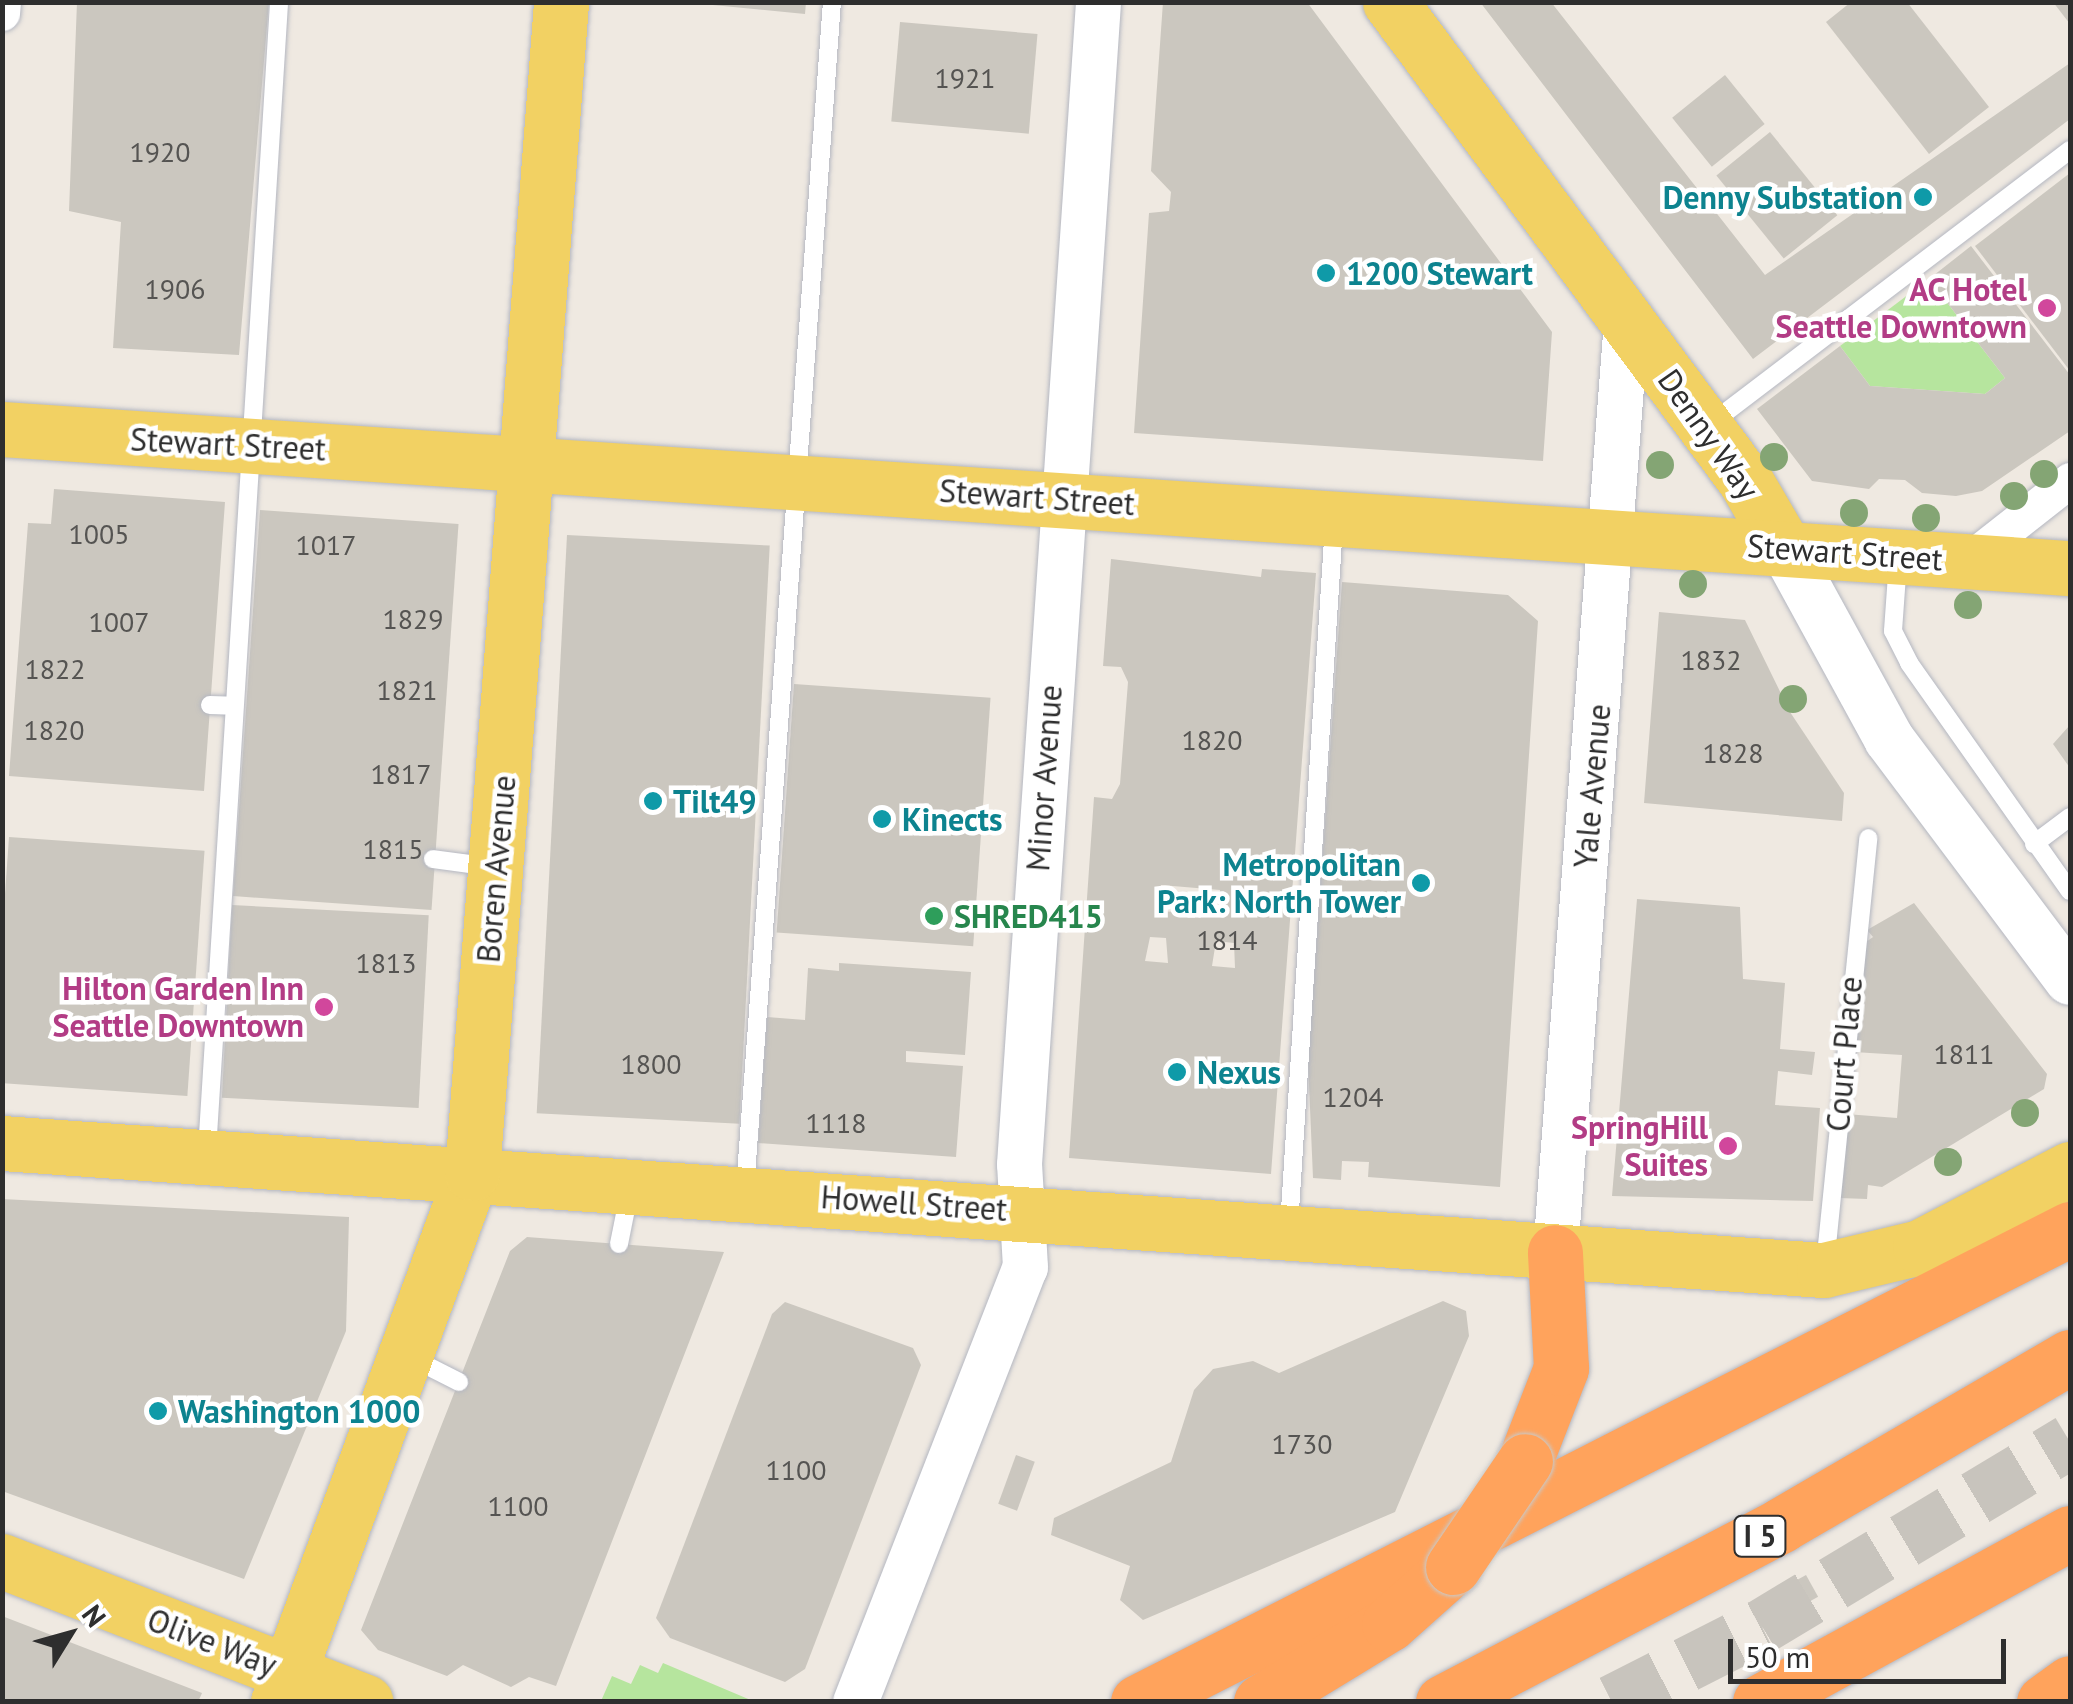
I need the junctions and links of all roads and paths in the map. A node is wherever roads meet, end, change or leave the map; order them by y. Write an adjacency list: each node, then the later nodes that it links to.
1 (3, 2): 7 (street)
2 (279, 2): 12 (lane)
3 (561, 2): 13 (main road, Boren Avenue)
4 (832, 2): 14 (lane)
5 (1098, 2): 16 (street, Minor Avenue)
6 (1390, 2): 9 (main road, Denny Way)
7 (2, 13)
8 (2070, 150): 10 (lane)
9 (1626, 320): 10 (main road, Denny Way); 18 (street, Yale Avenue)
10 (1706, 427): 19 (main road, Denny Way)
11 (2, 429): 12 (main road, Stewart Street)
12 (246, 445): 13 (main road, Stewart Street); 24 (lane)
13 (529, 462): 14 (main road, Stewart Street); 29 (main road, Boren Avenue)
14 (796, 480): 16 (main road, Stewart Street); 37 (lane)
15 (2070, 480): 21 (street)
16 (1062, 498): 17 (main road, Stewart Street); 38 (street, Minor Avenue)
17 (1334, 517): 18 (main road, Stewart Street); 40 (lane)
18 (1613, 535): 19 (main road, Stewart Street); 42 (street, Yale Avenue)
19 (1784, 547): 20 (main road, Stewart Street); 31 (main road, Denny Way)
20 (1898, 556): 21 (main road, Stewart Street); 27 (lane)
21 (1967, 561): 22 (main road, Stewart Street)
22 (2070, 568)
23 (210, 705): 24 (lane)
24 (233, 706): 33 (lane)
25 (2070, 816): 27 (lane)
26 (1868, 838): 43 (lane, Court Place)
27 (2034, 844): 30 (lane)
28 (433, 859): 29 (lane)
29 (496, 867): 35 (main road, Boren Avenue)
30 (2070, 891)
31 (2070, 980)
32 (2, 1143): 33 (main road, Howell Street)
33 (207, 1156): 35 (main road, Howell Street)
34 (2070, 1169): 43 (main road, Howell Street)
35 (472, 1174): 36 (main road, Howell Street); 44 (main road, Boren Avenue)
36 (631, 1184): 37 (main road, Howell Street); 41 (lane)
37 (745, 1190): 38 (main road, Howell Street)
38 (1021, 1211): 40 (main road, Howell Street); 52 (street, Minor Avenue)
39 (2070, 1229): 53 (highway)
40 (1288, 1232): 42 (main road, Howell Street)
41 (619, 1244)
42 (1554, 1252): 43 (main road, Howell Street); 54 (highway, bridge)
43 (1824, 1270)
44 (405, 1355): 46 (lane); 50 (main road, Boren Avenue)
45 (2070, 1357): 55 (highway, I 5)
46 (459, 1382)
47 (2070, 1534): 56 (highway)
48 (2, 1561): 50 (main road, Olive Way)
49 (2070, 1683): 57 (highway)
50 (283, 1686): 51 (main road, Olive Way)
51 (366, 1702)
52 (855, 1702)
53 (1138, 1702)
54 (1261, 1702)
55 (1442, 1702)
56 (1760, 1702)
57 (2044, 1702)

